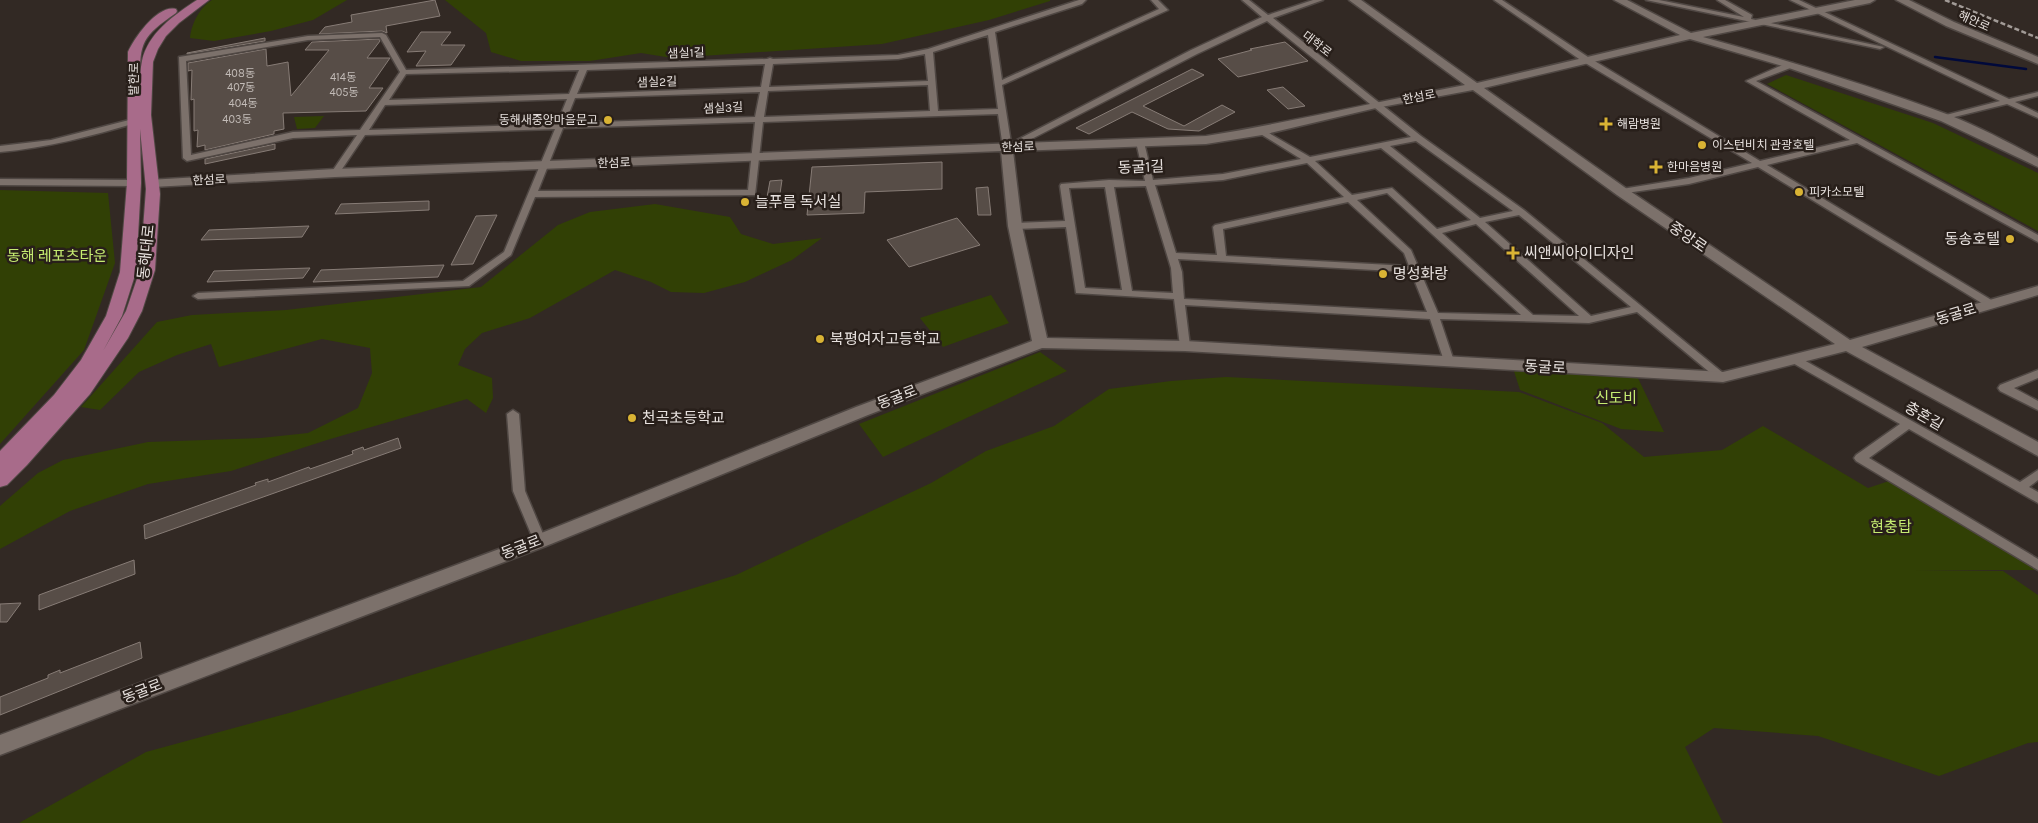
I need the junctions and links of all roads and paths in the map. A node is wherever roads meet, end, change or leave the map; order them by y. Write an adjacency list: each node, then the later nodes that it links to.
1 (189, 0): 43 (main road, 발한로)
2 (204, 0): 61 (main road, 동해대로)
3 (1083, 0): 19 (street, 샘실1길)
4 (1154, 0): 30 (street)
5 (1245, 0): 17 (street, 대학로)
6 (1320, 0): 17 (street)
7 (1354, 0): 31 (street, 중앙로)
8 (1497, 0): 24 (street)
9 (1619, 0): 20 (street)
10 (1650, 0): 18 (street)
11 (1720, 0): 18 (street)
12 (1794, 0): 16 (street)
13 (1870, 0): 15 (street, 한섬로)
14 (1901, 0): 25 (street, 해안로)
15 (1852, 1): 16 (street, 한섬로)
16 (1815, 10): 18 (street, 한섬로); 21 (street)
17 (1267, 18): 37 (street, 대학로); 51 (street)
18 (1757, 22): 20 (street, 한섬로); 21 (street)
19 (991, 30): 22 (street, 샘실1길); 30 (street)
20 (1690, 36): 24 (street, 한섬로); 26 (street)
21 (1897, 50): 35 (street)
22 (929, 51): 23 (street, 샘실1길); 29 (street)
23 (770, 60): 27 (street, 샘실1길); 32 (street)
24 (1584, 60): 31 (street, 한섬로); 56 (street)
25 (2038, 61)
26 (1790, 65): 42 (street); 48 (street)
27 (584, 68): 28 (street, 샘실1길); 34 (street)
28 (404, 72): 36 (street); 46 (street, 샘실3길)
29 (931, 83): 32 (street, 샘실2길); 39 (street)
30 (999, 84): 38 (street)
31 (1473, 87): 37 (street, 한섬로); 64 (street, 중앙로)
32 (766, 90): 34 (street, 샘실2길); 41 (street)
33 (2038, 94): 35 (street)
34 (572, 96): 36 (street, 샘실2길); 44 (street)
35 (2009, 102): 40 (street); 42 (street)
36 (384, 103): 46 (street)
37 (1376, 105): 45 (street, 한섬로); 47 (street, 대학로)
38 (1002, 111): 39 (street, 샘실3길); 51 (street)
39 (934, 113): 41 (street, 샘실3길)
40 (2038, 116)
41 (759, 118): 44 (street, 샘실3길); 53 (street)
42 (1945, 118): 55 (street)
43 (133, 121): 52 (street); 60 (main road, 발한로)
44 (558, 128): 46 (street, 샘실3길); 57 (street)
45 (1262, 131): 49 (street, 한섬로); 54 (street)
46 (363, 134): 58 (street)
47 (1418, 138): 50 (street, 동굴1길); 67 (street, 대학로)
48 (1859, 140): 56 (street); 72 (street)
49 (1140, 142): 51 (street, 한섬로); 63 (street)
50 (1384, 146): 54 (street, 동굴1길); 68 (street)
51 (1007, 148): 53 (street, 한섬로); 70 (street)
52 (0, 149)
53 (754, 158): 57 (street, 한섬로); 65 (street)
54 (1310, 161): 63 (street, 동굴1길); 66 (street)
55 (2038, 163)
56 (1760, 165): 64 (street); 80 (street)
57 (544, 166): 58 (street, 한섬로); 65 (street)
58 (335, 173): 61 (street, 한섬로)
59 (0, 182): 60 (street)
60 (134, 183): 61 (main road); 96 (main road, 동해대로)
61 (153, 183): 98 (main road, 동해대로)
62 (1109, 183): 63 (street, 동굴1길); 69 (street, 동굴1길); 77 (street)
63 (1150, 183): 73 (street)
64 (1622, 192): 87 (street, 중앙로)
65 (532, 194): 78 (street)
66 (1351, 199): 71 (street); 74 (street); 75 (street)
67 (1521, 212): 68 (street); 81 (street, 대학로)
68 (1478, 221): 71 (street); 84 (street)
69 (1069, 224): 70 (street); 77 (street, 동굴1길)
70 (1015, 226): 85 (street)
71 (1436, 232): 83 (street)
72 (2038, 239)
73 (1172, 256): 74 (street); 79 (street)
74 (1222, 259): 75 (street)
75 (1415, 269): 82 (street)
76 (2037, 292): 80 (street, 동굴로)
77 (1127, 293): 79 (street, 동굴1길)
78 (198, 296)
79 (1179, 299): 82 (street, 동굴1길); 86 (street)
80 (1989, 303): 87 (street, 동굴로)
81 (1639, 308): 84 (street, 동굴1길); 91 (street, 대학로)
82 (1434, 316): 83 (street, 동굴1길); 89 (street)
83 (1530, 318): 84 (street, 동굴1길)
84 (1589, 320)
85 (1040, 343): 86 (street, 동굴로); 101 (street, 동굴로)
86 (1185, 346): 89 (street, 동굴로)
87 (1848, 346): 88 (street, 동굴로); 95 (street, 중앙로)
88 (1795, 359): 91 (street, 동굴로); 94 (street, 충혼길)
89 (1449, 361): 91 (street, 동굴로)
90 (2038, 374): 92 (street)
91 (1724, 377)
92 (2038, 406)
93 (513, 414): 101 (street)
94 (1908, 424): 99 (street, 충혼길); 102 (street)
95 (2038, 450)
96 (0, 462)
97 (2038, 474): 99 (street)
98 (0, 480)
99 (2020, 488): 100 (street, 충혼길)
100 (2038, 498)
101 (540, 540): 103 (street, 동굴로)
102 (2038, 565)
103 (0, 745)

